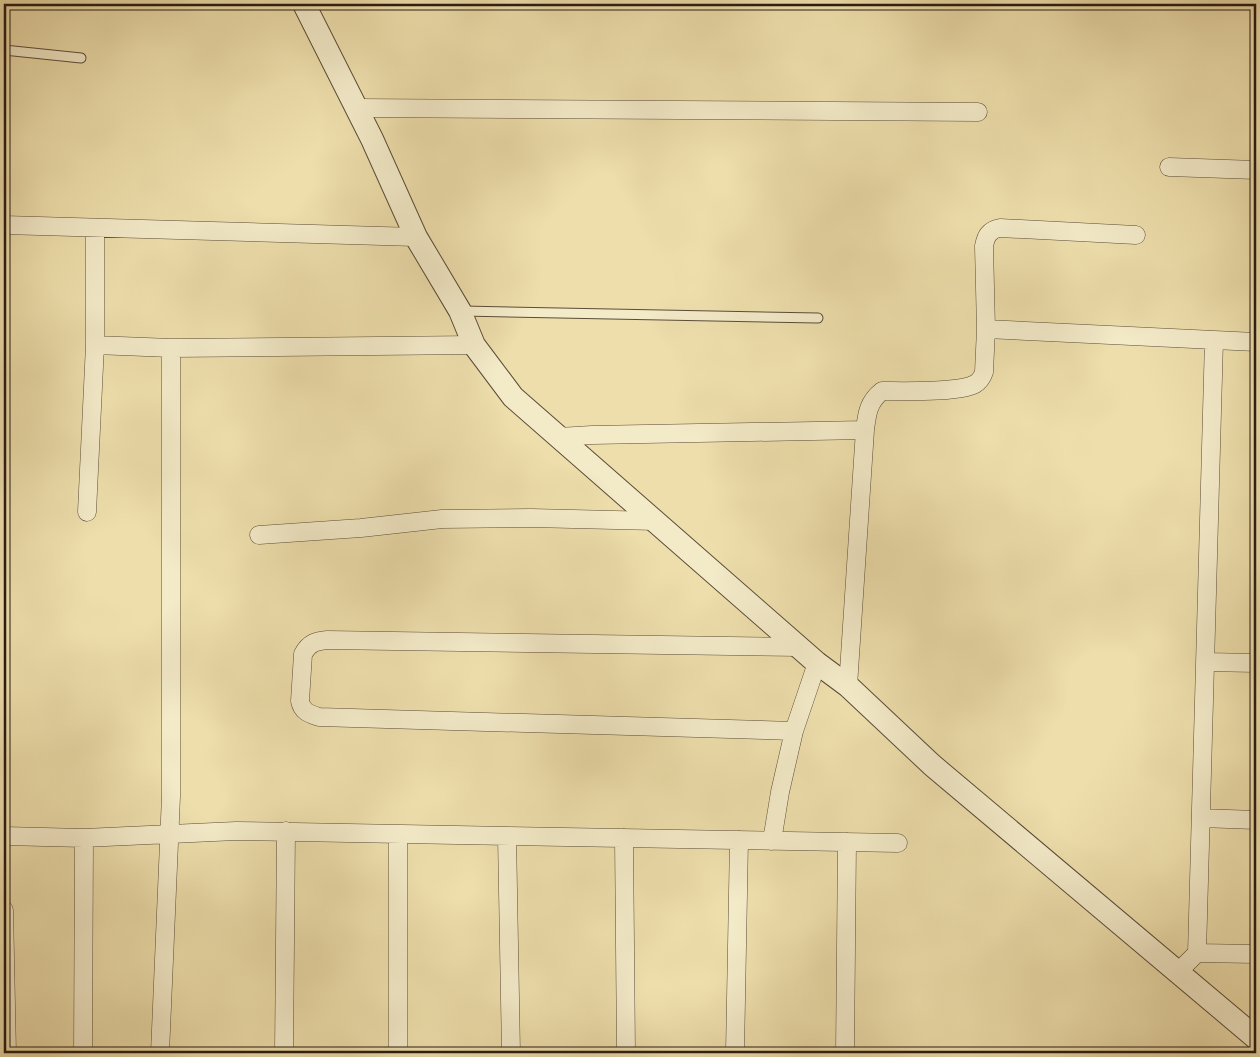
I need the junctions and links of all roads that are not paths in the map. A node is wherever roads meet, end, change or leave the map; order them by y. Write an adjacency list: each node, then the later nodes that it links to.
1 (304, 4): 4 (street)
2 (4, 50): 3 (lane)
3 (82, 58)
4 (356, 108): 5 (street); 11 (street)
5 (978, 112)
6 (1168, 167): 7 (street)
7 (1256, 170)
8 (4, 226): 9 (street)
9 (95, 229): 11 (street); 17 (street)
10 (1136, 235): 14 (street)
11 (416, 237): 12 (street)
12 (460, 311): 13 (lane); 18 (street)
13 (818, 318)
14 (986, 329): 15 (street); 20 (street)
15 (1214, 340): 16 (street); 26 (street)
16 (1256, 342)
17 (95, 345): 19 (street); 22 (street)
18 (474, 345): 19 (street); 21 (street)
19 (170, 348): 34 (street)
20 (865, 430): 21 (street); 29 (street)
21 (560, 437): 23 (street)
22 (87, 512)
23 (656, 521): 24 (street); 25 (street)
24 (259, 535)
25 (799, 647): 27 (street); 30 (street)
26 (1205, 662): 28 (street); 31 (street)
27 (817, 663): 29 (street); 30 (street)
28 (1256, 663)
29 (848, 686): 47 (street)
30 (794, 731): 41 (street)
31 (1201, 818): 32 (street); 45 (street)
32 (1256, 820)
33 (286, 832): 34 (street); 35 (street); 52 (street)
34 (169, 834): 38 (street); 51 (street)
35 (398, 834): 37 (street); 53 (street)
36 (4, 836): 38 (street)
37 (507, 836): 39 (street); 54 (street)
38 (84, 838): 50 (street)
39 (624, 838): 40 (street); 55 (street)
40 (739, 840): 41 (street); 56 (street)
41 (772, 841): 42 (street)
42 (847, 842): 43 (street); 57 (street)
43 (898, 843)
44 (4, 910): 49 (street)
45 (1197, 953): 46 (street); 47 (street)
46 (1256, 954)
47 (1178, 972): 48 (street)
48 (1256, 1038)
49 (6, 1053)
50 (83, 1053)
51 (160, 1053)
52 (284, 1053)
53 (398, 1053)
54 (511, 1053)
55 (626, 1053)
56 (735, 1053)
57 (845, 1053)

